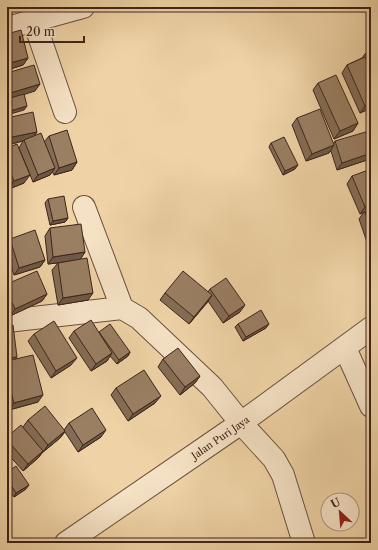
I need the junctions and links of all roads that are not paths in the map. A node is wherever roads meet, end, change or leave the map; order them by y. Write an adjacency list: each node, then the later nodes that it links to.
1 (83, 7): 2 (street)
2 (34, 21): 3 (street); 4 (street)
3 (7, 28)
4 (65, 112)
5 (84, 207): 6 (street)
6 (122, 308): 7 (street); 11 (street)
7 (7, 321)
8 (371, 328): 9 (street, Jalan Puri Jaya)
9 (345, 348): 10 (street); 11 (street, Jalan Puri Jaya)
10 (371, 406)
11 (234, 415): 12 (street, Jalan Puri Jaya); 13 (street)
12 (66, 543)
13 (304, 543)

